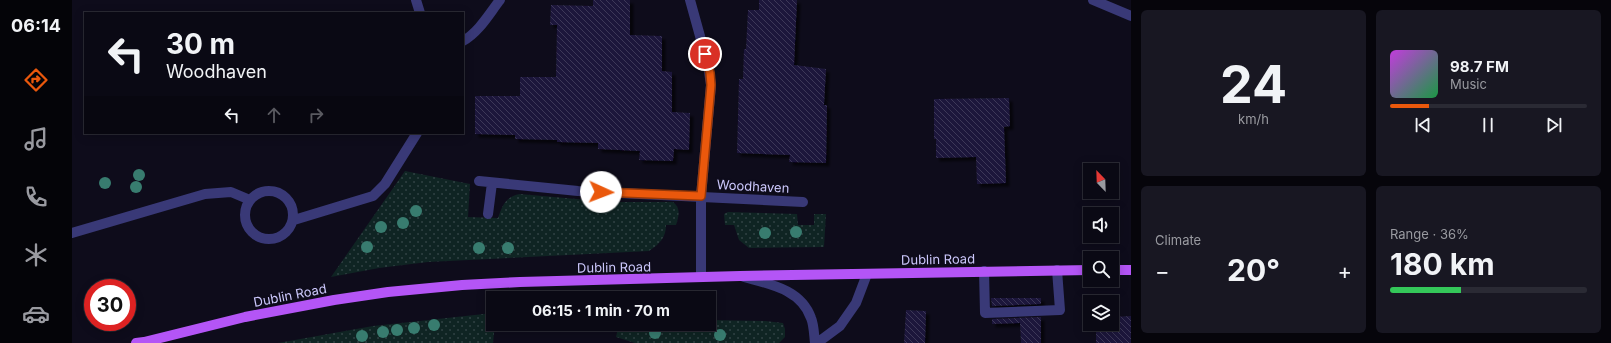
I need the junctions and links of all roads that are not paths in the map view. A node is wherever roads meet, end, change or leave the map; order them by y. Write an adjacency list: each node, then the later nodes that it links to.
1 (416, 0): 5 (street)
2 (500, 0): 7 (street)
3 (690, 0): 11 (street, Woodhaven)
4 (1093, 0): 6 (street)
5 (420, 12)
6 (1131, 16)
7 (464, 40)
8 (416, 134): 15 (street)
9 (479, 182): 10 (street, Woodhaven)
10 (492, 183): 11 (street, Woodhaven); 14 (street)
11 (701, 196): 13 (street, Woodhaven); 24 (street, Woodhaven)
12 (250, 200): 15 (street); 15 (street); 16 (street)
13 (803, 202)
14 (488, 214)
15 (294, 220)
16 (72, 234)
17 (1057, 270): 18 (main road, Dublin Road); 21 (main road, Dublin Road); 21 (street)
18 (1083, 270)
19 (1119, 270): 20 (main road)
20 (1131, 270)
21 (984, 271): 22 (main road, Dublin Road)
22 (867, 274): 23 (main road, Dublin Road); 26 (street)
23 (740, 276): 24 (main road, Dublin Road); 26 (street)
24 (701, 277): 25 (main road, Dublin Road)
25 (141, 343)
26 (816, 343)

